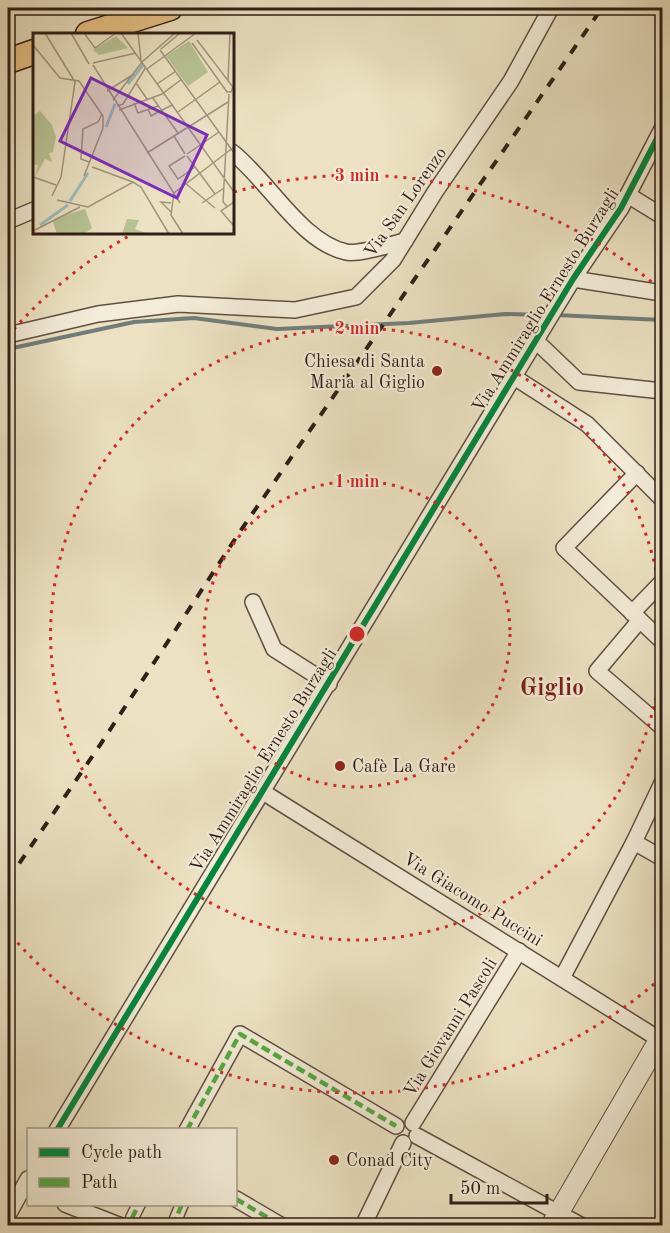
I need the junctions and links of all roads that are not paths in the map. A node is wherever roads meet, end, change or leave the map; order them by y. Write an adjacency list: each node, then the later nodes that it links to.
1 (170, 8): 3 (main road)
2 (551, 8): 12 (street, Via San Lorenzo)
3 (91, 33)
4 (33, 52): 5 (main road)
5 (8, 61)
6 (663, 129): 8 (street, Via Ammiraglio Ernesto Burzagli)
7 (234, 154): 12 (street)
8 (628, 195): 10 (street); 13 (street, Via Ammiraglio Ernesto Burzagli)
9 (33, 210): 11 (street)
10 (663, 216)
11 (8, 221)
12 (405, 241): 15 (street, Via San Lorenzo)
13 (573, 279): 14 (street); 16 (street, Via Ammiraglio Ernesto Burzagli)
14 (663, 293)
15 (8, 335)
16 (538, 338): 17 (street, Via Ammiraglio Ernesto Burzagli); 18 (street)
17 (514, 377): 19 (street); 25 (street, Via Ammiraglio Ernesto Burzagli)
18 (663, 391)
19 (637, 473): 20 (street); 23 (street)
20 (663, 498)
21 (663, 582): 23 (street)
22 (254, 602): 25 (street)
23 (636, 617): 24 (street); 26 (street)
24 (663, 641)
25 (329, 684): 28 (street, Via Ammiraglio Ernesto Burzagli)
26 (663, 727)
27 (663, 783): 29 (street)
28 (262, 792): 31 (street, Via Giacomo Puccini); 34 (street, Via Ammiraglio Ernesto Burzagli)
29 (634, 842): 30 (street); 32 (street)
30 (663, 858)
31 (519, 951): 32 (street, Via Giacomo Puccini); 36 (street, Via Giovanni Pascoli)
32 (562, 978): 33 (street, Via Giacomo Puccini)
33 (662, 1038): 43 (street)
34 (58, 1128)
35 (188, 1128): 36 (street, Via Giovanni Pascoli)
36 (411, 1134): 43 (street); 47 (street, Via Giovanni Pascoli)
37 (19, 1193): 42 (street)
38 (237, 1200): 46 (street)
39 (72, 1206): 44 (street)
40 (138, 1206): 44 (street)
41 (181, 1206): 45 (street)
42 (8, 1215)
43 (555, 1219): 48 (street)
44 (127, 1222)
45 (173, 1226)
46 (282, 1226)
47 (363, 1226)
48 (582, 1226)

